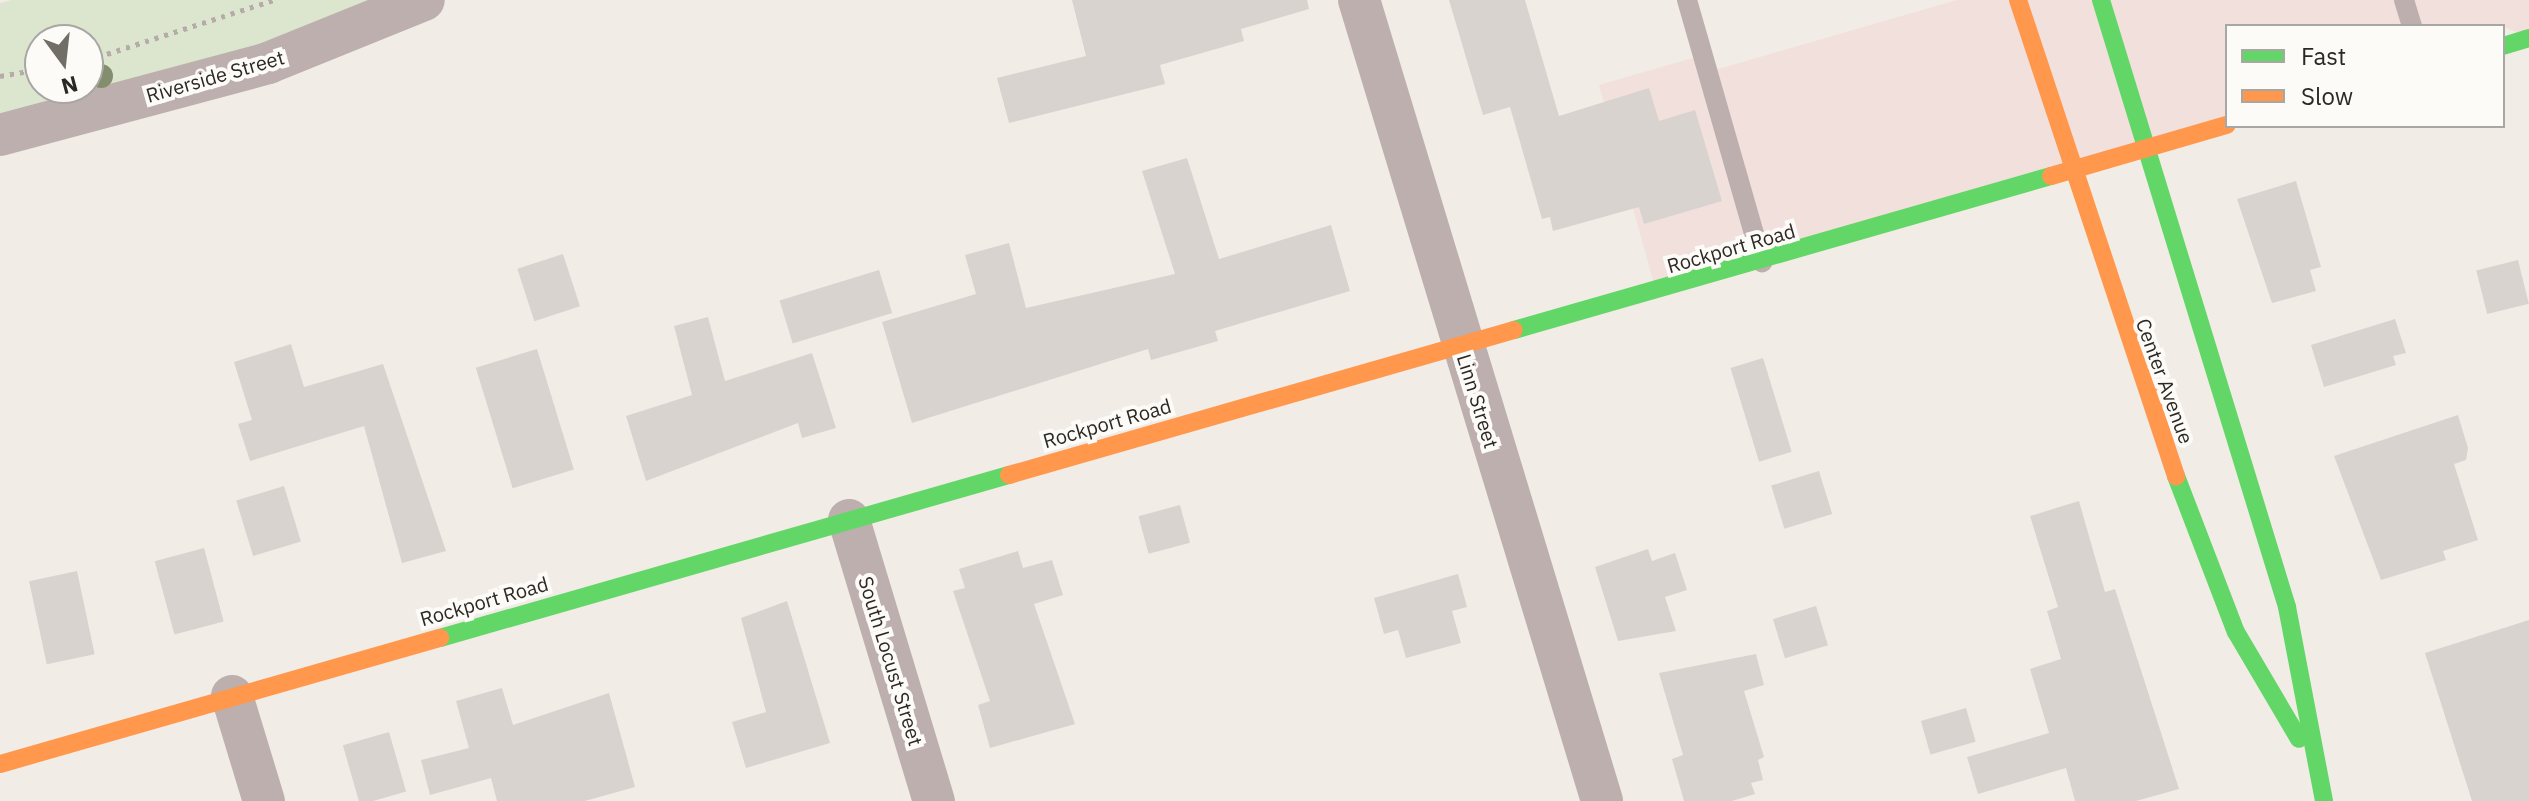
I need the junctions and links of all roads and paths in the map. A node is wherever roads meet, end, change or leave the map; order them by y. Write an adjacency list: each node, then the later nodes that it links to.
1 (274, 0): 11 (path)
2 (424, 0): 15 (street, Riverside Street)
3 (1359, 0): 19 (street, Linn Street)
4 (1687, 0): 18 (lane)
5 (2018, 0): 17 (street, Center Avenue)
6 (2101, 0): 16 (street, Center Avenue)
7 (2404, 0): 8 (lane)
8 (2411, 24)
9 (2529, 38): 10 (street)
10 (2505, 45)
11 (104, 55)
12 (24, 72): 13 (path)
13 (0, 76)
14 (2225, 126): 16 (street, Rockport Road)
15 (0, 135)
16 (2147, 148): 17 (street, Rockport Road); 22 (street, Center Avenue)
17 (2071, 172): 18 (street, Rockport Road); 22 (street, Center Avenue)
18 (1762, 262): 19 (street, Rockport Road)
19 (1461, 344): 20 (street, Rockport Road); 26 (street, Linn Street)
20 (849, 520): 21 (street, Rockport Road); 25 (street, South Locust Street)
21 (232, 696): 23 (street, Rockport Road); 24 (street)
22 (2311, 760): 27 (street, Center Avenue)
23 (0, 764)
24 (264, 801)
25 (934, 801)
26 (1602, 801)
27 (2324, 801)

